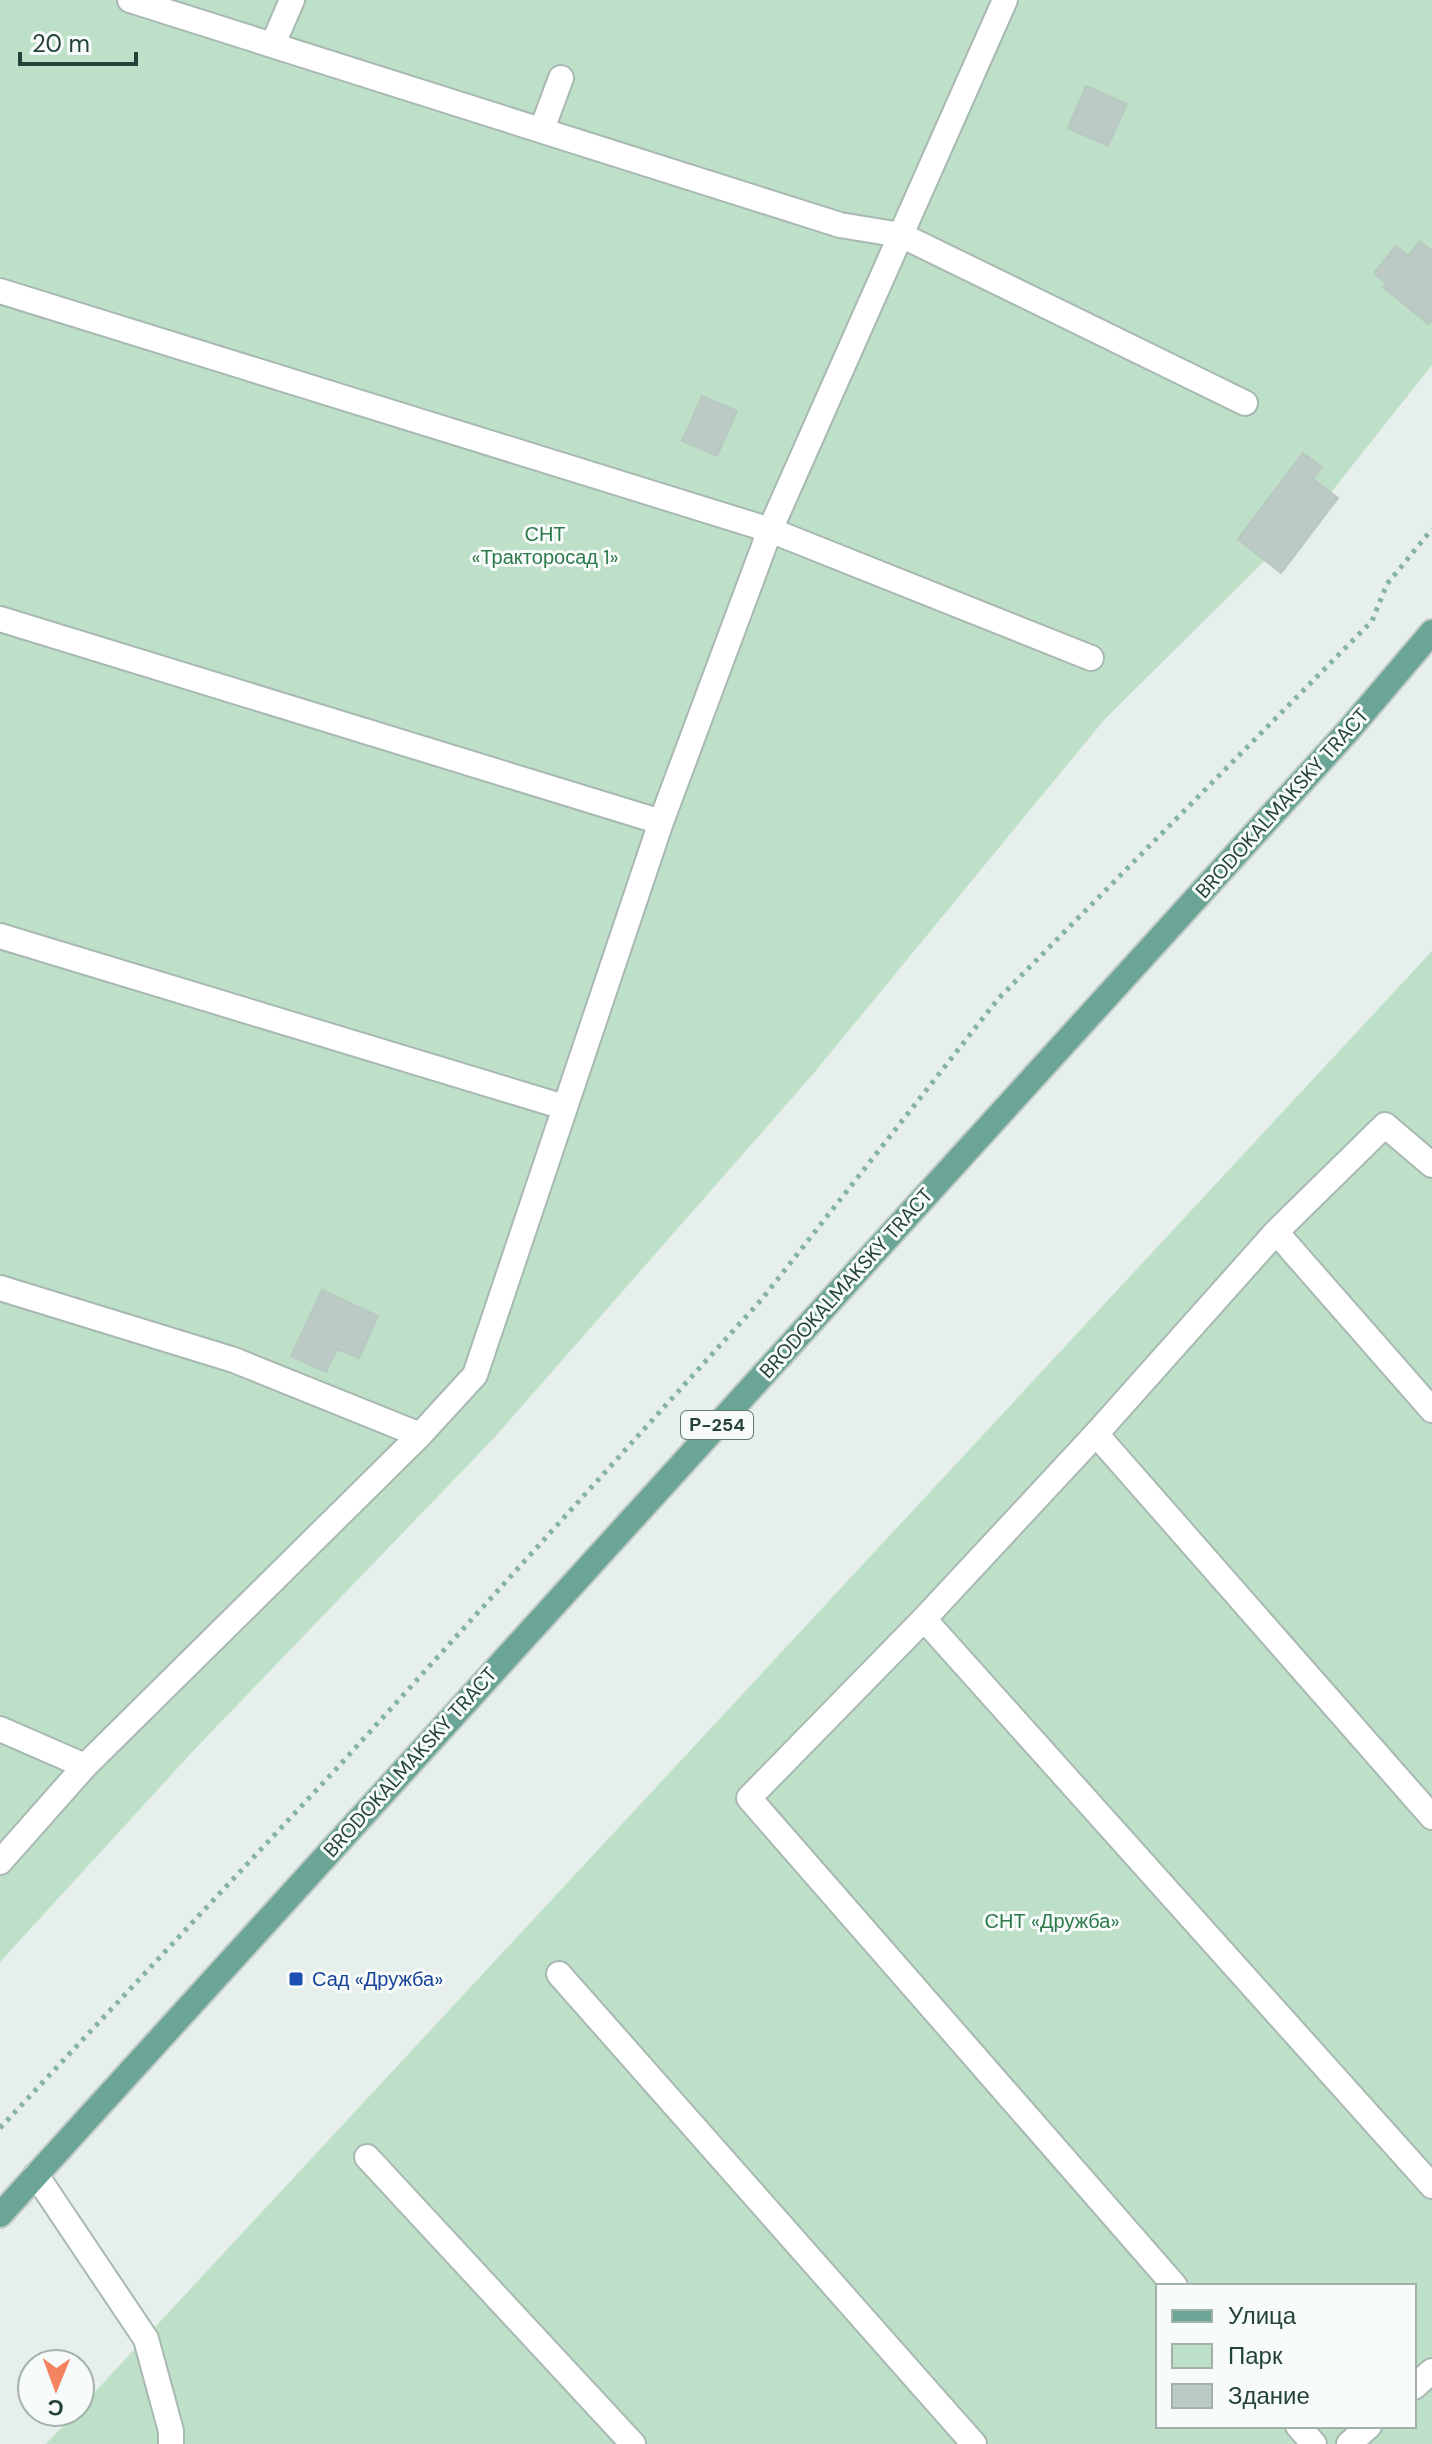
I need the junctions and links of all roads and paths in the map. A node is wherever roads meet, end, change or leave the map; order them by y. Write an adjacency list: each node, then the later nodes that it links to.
1 (130, 0): 4 (street)
2 (292, 0): 4 (street)
3 (1005, 0): 7 (street)
4 (273, 44): 6 (street)
5 (561, 78): 6 (street)
6 (542, 129): 7 (street)
7 (901, 235): 9 (street); 11 (street)
8 (0, 291): 11 (street)
9 (1245, 403)
10 (1432, 529): 30 (path)
11 (770, 530): 14 (street); 15 (street)
12 (0, 619): 15 (street)
13 (1432, 632): 32 (main road, BRODOKALMAKSKY TRACT / Р-254)
14 (1091, 658)
15 (661, 822): 17 (street)
16 (0, 936): 17 (street)
17 (564, 1107): 23 (street)
18 (1432, 1165): 19 (street)
19 (1276, 1232): 21 (street); 22 (street)
20 (0, 1288): 23 (street)
21 (1432, 1410)
22 (1096, 1434): 24 (street); 27 (street)
23 (420, 1435): 26 (street)
24 (924, 1619): 33 (street); 35 (street)
25 (0, 1729): 26 (street)
26 (85, 1766): 28 (street)
27 (1432, 1817)
28 (0, 1862)
29 (559, 1974): 42 (street)
30 (0, 2128)
31 (367, 2157): 41 (street)
32 (36, 2175): 34 (main road, BRODOKALMAKSKY TRACT / Р-254); 40 (street)
33 (1432, 2186)
34 (0, 2215)
35 (1173, 2284)
36 (1432, 2371): 37 (street)
37 (1416, 2385)
38 (1300, 2428): 43 (street)
39 (1367, 2428): 44 (street)
40 (171, 2444)
41 (633, 2444)
42 (974, 2444)
43 (1314, 2444)
44 (1349, 2444)

